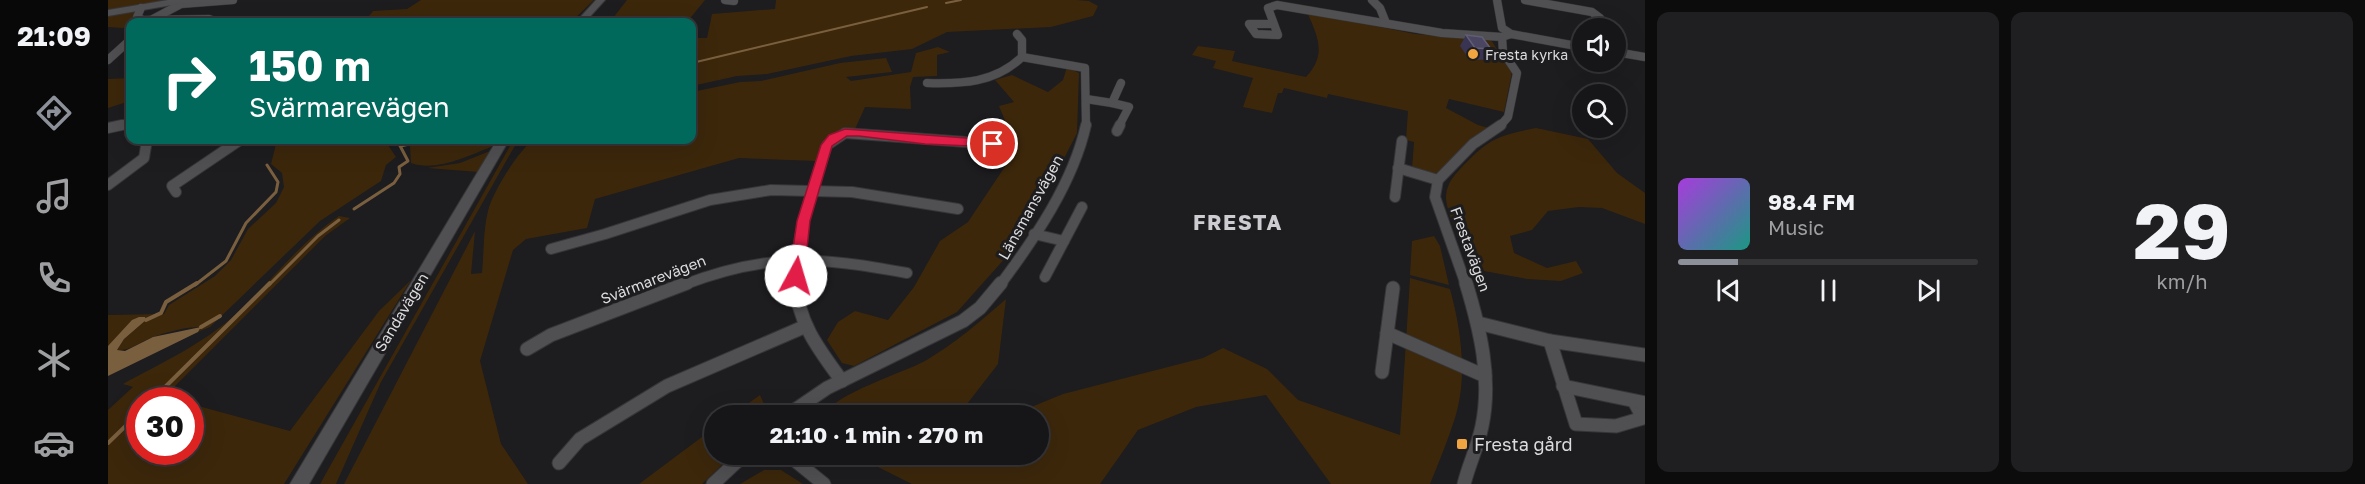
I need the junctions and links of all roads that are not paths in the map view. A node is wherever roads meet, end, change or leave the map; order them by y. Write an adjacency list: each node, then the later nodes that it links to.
1 (184, 0): 9 (street)
2 (233, 0): 12 (street)
3 (601, 0): 13 (street)
4 (725, 0): 8 (street)
5 (1372, 0): 15 (street)
6 (1497, 0): 18 (street)
7 (1525, 0): 14 (street)
8 (734, 1)
9 (141, 8): 10 (street); 11 (street)
10 (108, 13)
11 (142, 18)
12 (155, 18)
13 (584, 18)
14 (1600, 18)
15 (1386, 23): 16 (street); 18 (street)
16 (1272, 24)
17 (1017, 34): 22 (street)
18 (1507, 36): 20 (street); 38 (street)
19 (126, 44): 24 (street)
20 (1572, 45)
21 (1626, 54): 23 (street)
22 (1022, 57): 25 (street); 27 (street, Länsmansvägen)
23 (1645, 57)
24 (108, 60)
25 (927, 83)
26 (1121, 83): 28 (street)
27 (1086, 99): 28 (street); 45 (street, Länsmansvägen)
28 (1112, 103): 31 (street)
29 (126, 124): 30 (street)
30 (108, 128)
31 (1117, 131)
32 (1402, 141): 37 (street)
33 (146, 144): 39 (street)
34 (235, 144): 41 (street)
35 (501, 144): 67 (street, Sandavägen)
36 (993, 144): 40 (street)
37 (1398, 168): 38 (street); 42 (street)
38 (1438, 180): 52 (street, Frestavägen)
39 (108, 185)
40 (813, 189): 44 (street); 47 (street); 48 (street)
41 (176, 192)
42 (1395, 197)
43 (1083, 207): 46 (street)
44 (958, 208)
45 (1034, 234): 46 (street); 60 (street, Länsmansvägen)
46 (1064, 241): 50 (street)
47 (551, 249)
48 (797, 259): 49 (street, Svärmarevägen); 53 (street); 56 (street, Svärmarevägen)
49 (907, 273)
50 (1045, 278)
51 (1393, 288): 54 (street)
52 (1478, 323): 55 (street); 59 (street, Frestavägen)
53 (806, 326): 60 (street); 64 (street)
54 (1387, 333): 58 (street); 59 (street)
55 (1550, 341): 57 (street); 61 (street)
56 (527, 349)
57 (1645, 355)
58 (1382, 372)
59 (1485, 376): 70 (street, Frestavägen)
60 (842, 381): 63 (street, Länsmansvägen)
61 (1563, 386): 62 (street); 62 (street)
62 (1640, 403)
63 (804, 405)
64 (559, 463)
65 (733, 465): 68 (street)
66 (801, 465): 69 (street)
67 (299, 484)
68 (713, 484)
69 (824, 484)
70 (1464, 484)

